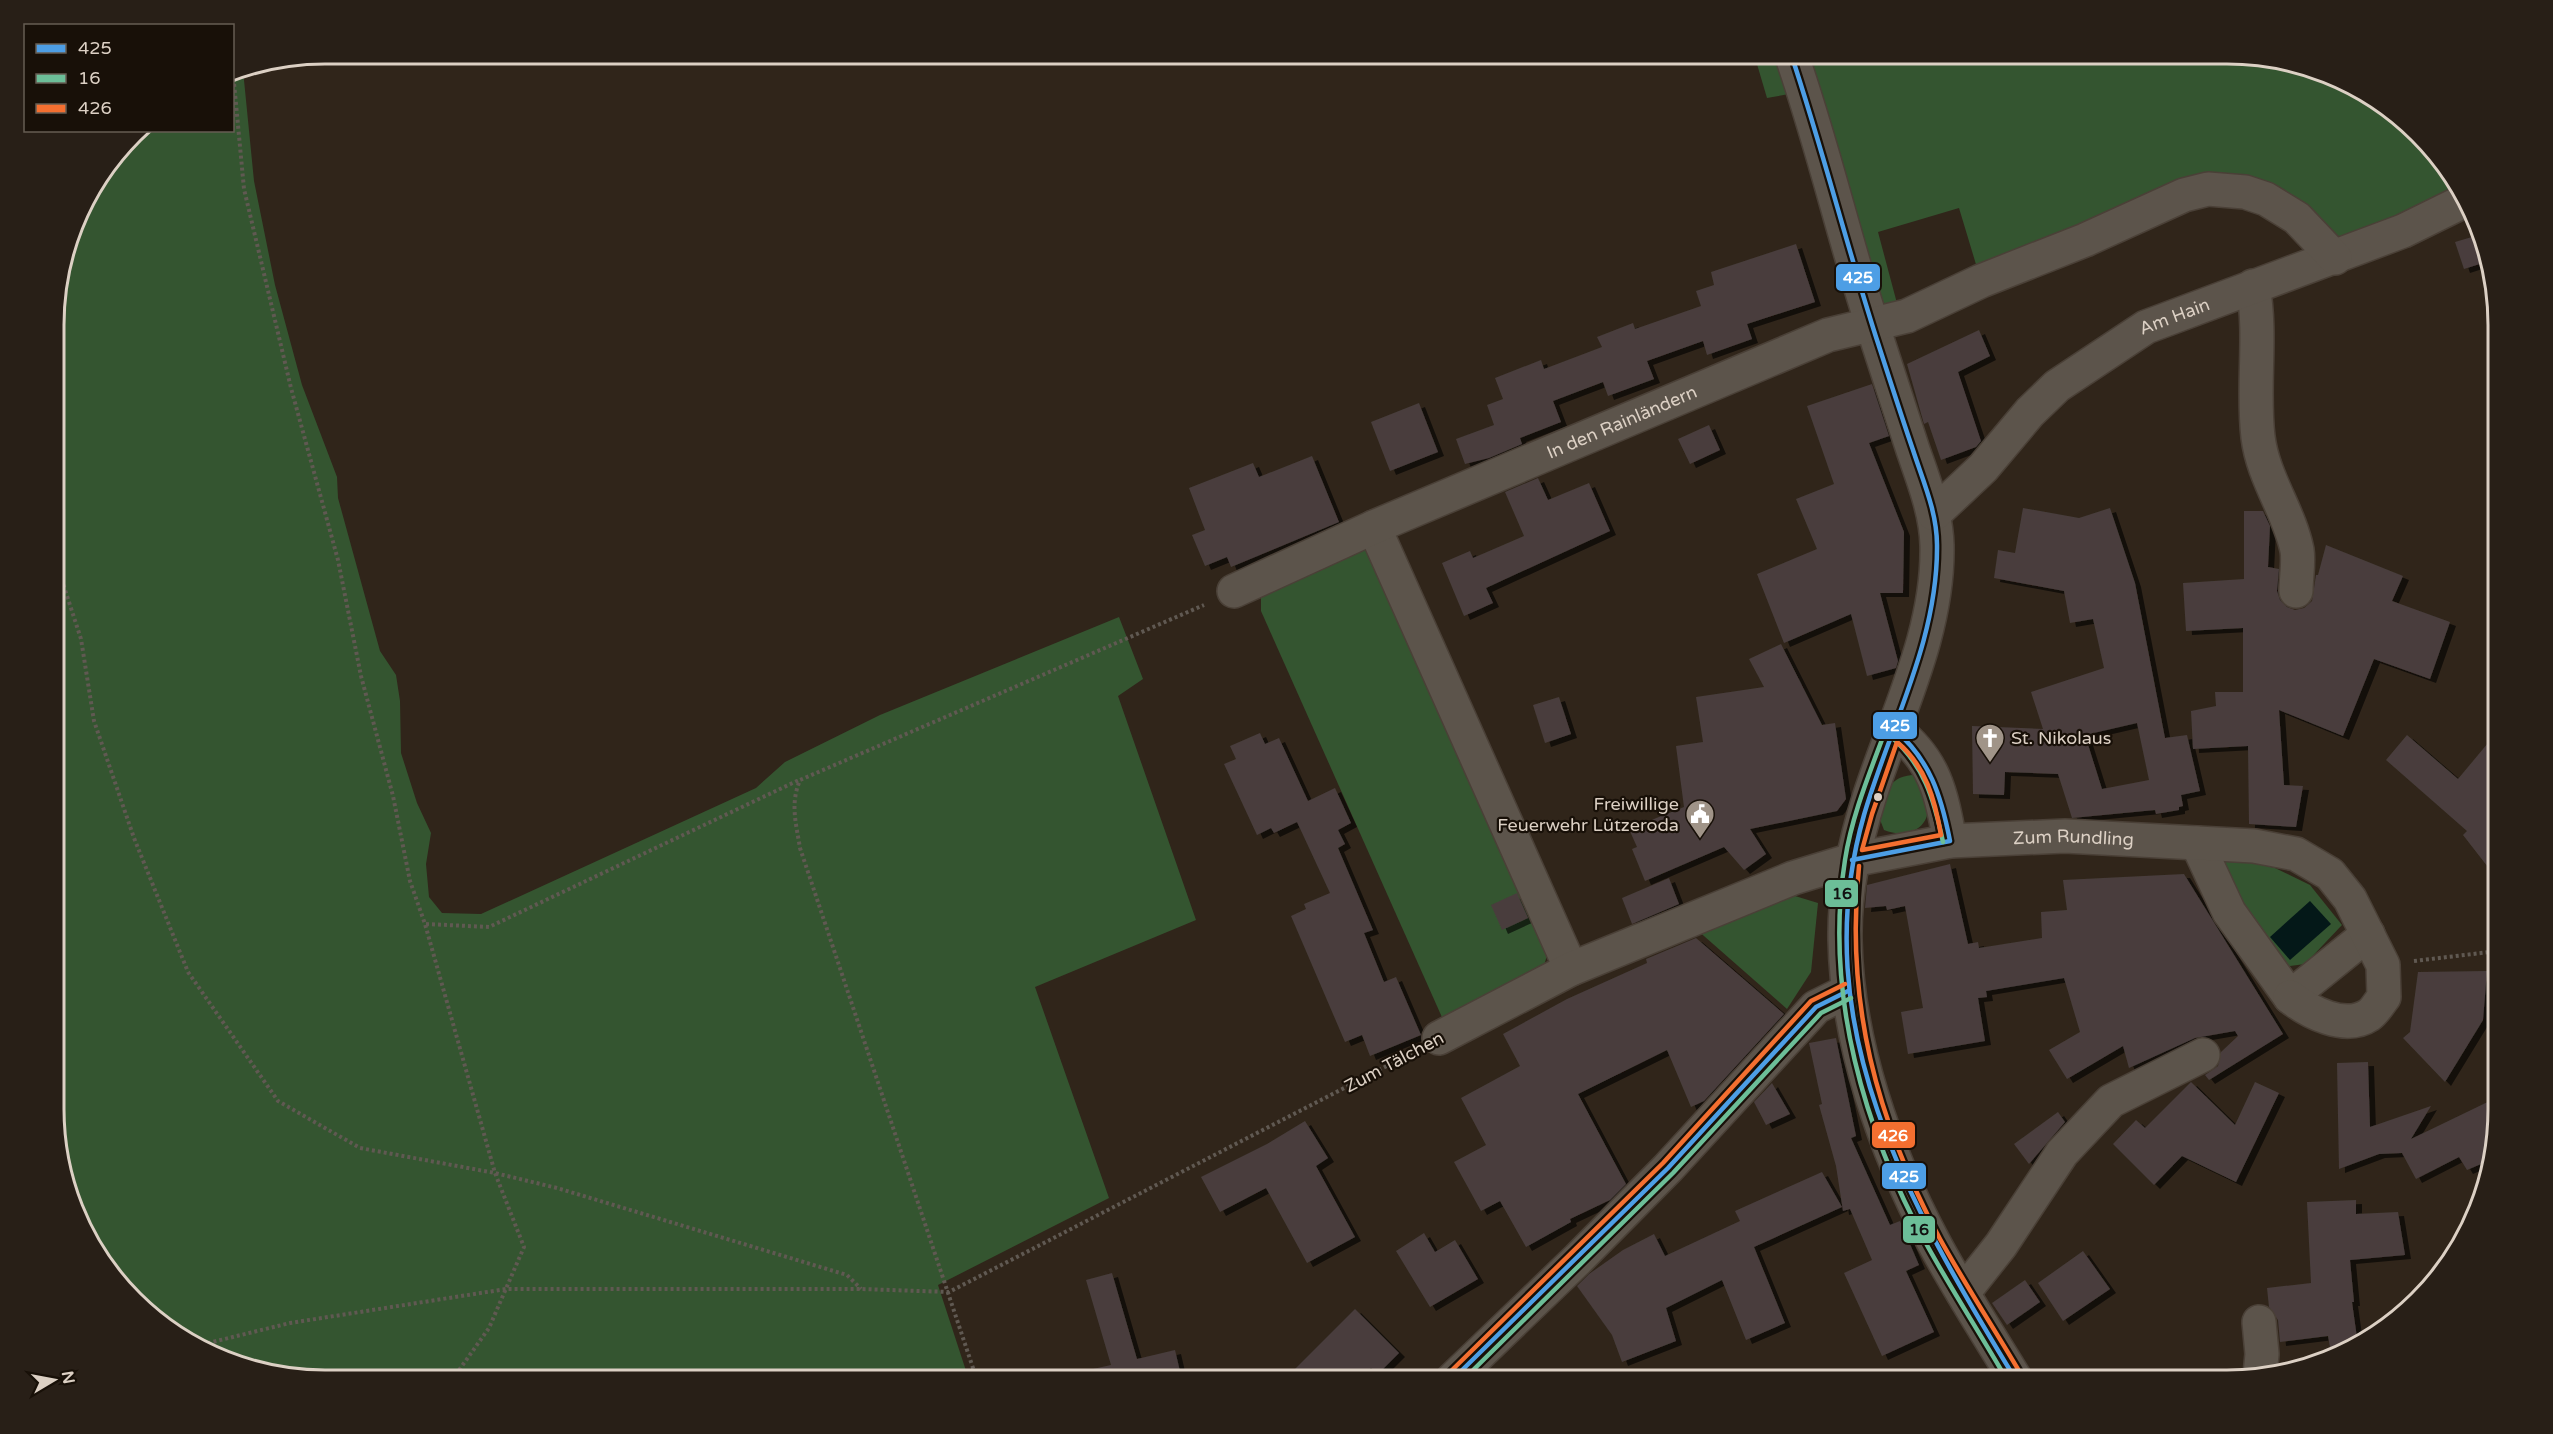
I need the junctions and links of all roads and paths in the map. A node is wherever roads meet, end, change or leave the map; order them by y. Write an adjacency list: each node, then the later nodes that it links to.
1 (1794, 64): 6 (street)
2 (234, 83): 17 (path)
3 (2459, 204): 4 (street, Am Hain)
4 (2335, 258): 5 (street, Am Hain); 6 (street, In den Rainländern)
5 (2253, 286): 7 (street, Am Hain); 11 (street)
6 (1872, 326): 7 (street); 8 (street, In den Rainländern)
7 (1934, 514): 12 (street)
8 (1374, 527): 10 (street, In den Rainländern); 21 (street)
9 (64, 587): 26 (path)
10 (1234, 591): 13 (path)
11 (2296, 591)
12 (1894, 729): 14 (street); 16 (street)
13 (800, 780): 17 (path); 29 (path)
14 (1950, 841): 15 (street, Zum Rundling); 16 (street, Zum Rundling)
15 (2197, 843): 18 (street, Zum Rundling); 23 (street, Zum Rundling)
16 (1852, 860): 21 (street, Zum Tälchen); 22 (street)
17 (425, 924): 26 (path)
18 (2368, 934): 20 (street, Zum Rundling); 23 (street)
19 (2488, 951): 20 (path)
20 (2383, 965): 23 (street, Zum Rundling)
21 (1571, 969): 24 (street, Zum Tälchen)
22 (1848, 991): 30 (street); 36 (street)
23 (2290, 997)
24 (1439, 1038): 29 (path, Zum Tälchen)
25 (2203, 1055): 30 (street)
26 (495, 1173): 27 (path); 28 (path)
27 (506, 1288): 28 (path); 32 (path); 34 (path)
28 (861, 1289): 29 (path)
29 (948, 1292): 35 (path)
30 (1964, 1293): 37 (street)
31 (2259, 1322): 33 (street)
32 (209, 1343)
33 (2261, 1367)
34 (459, 1370)
35 (974, 1370)
36 (1462, 1370)
37 (2010, 1370)

